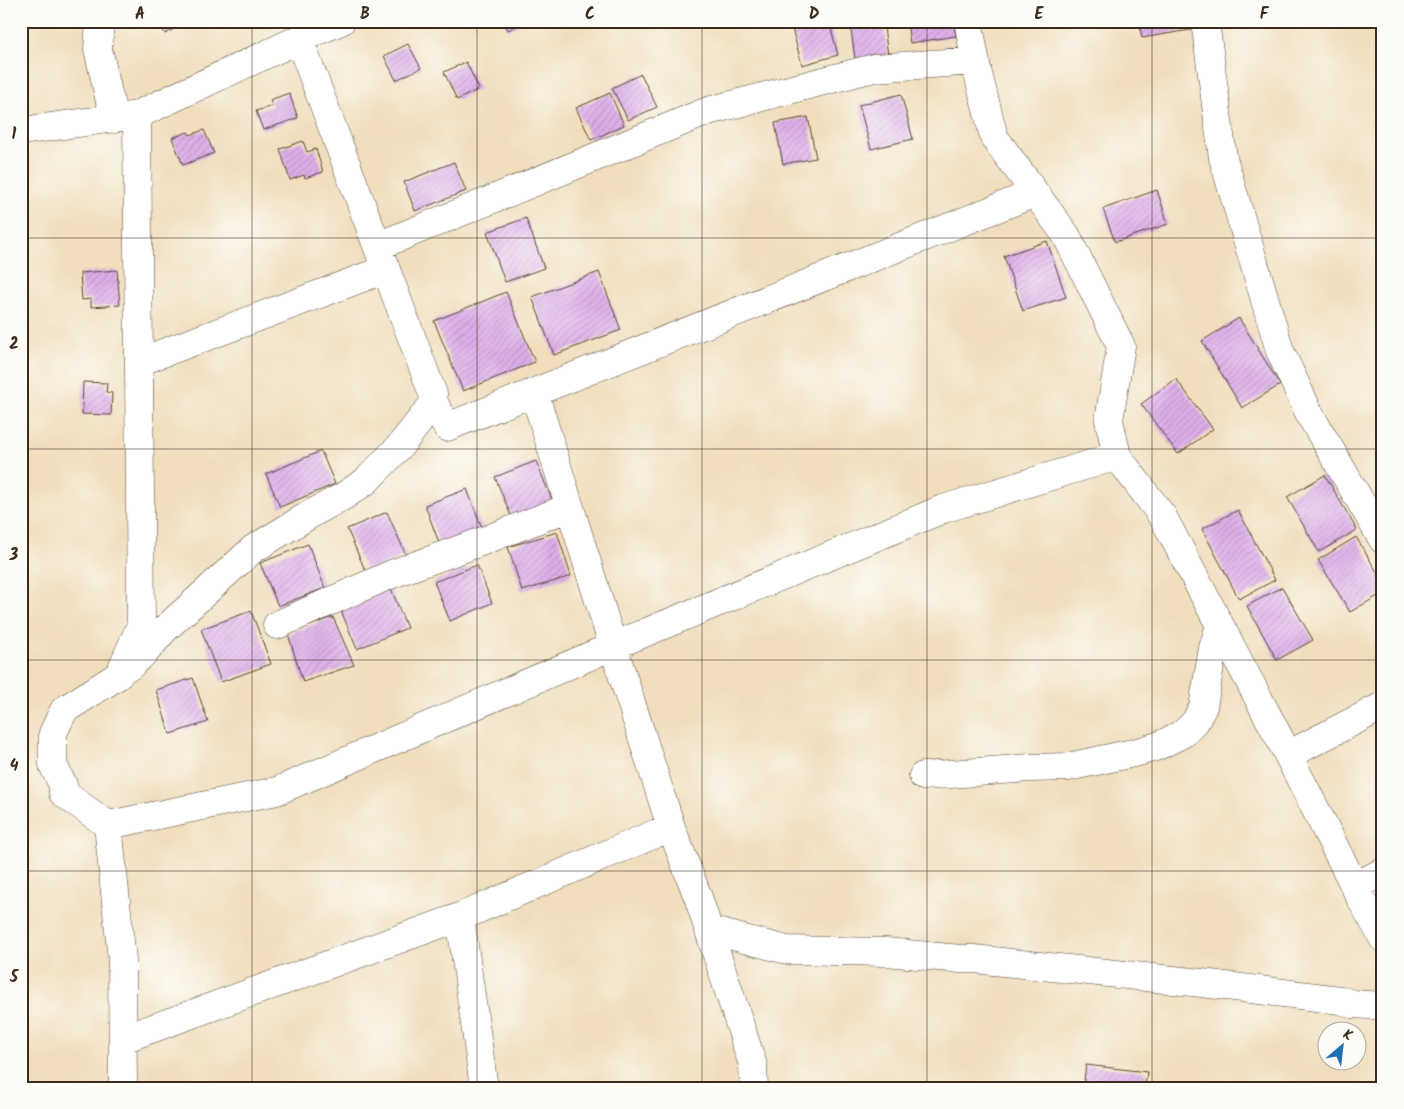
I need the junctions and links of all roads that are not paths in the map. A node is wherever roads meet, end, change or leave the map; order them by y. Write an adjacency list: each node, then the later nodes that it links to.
1 (100, 21): 7 (street)
2 (341, 21): 5 (street)
3 (968, 21): 6 (street)
4 (1205, 21): 16 (street)
5 (299, 39): 7 (street); 10 (street)
6 (976, 60): 9 (street); 10 (street)
7 (125, 117): 8 (street); 11 (street)
8 (21, 131)
9 (1035, 194): 12 (street); 14 (street)
10 (382, 258): 11 (street); 13 (street)
11 (140, 362): 20 (street)
12 (534, 392): 13 (street); 15 (street)
13 (434, 403): 20 (street)
14 (1116, 456): 18 (street); 19 (street)
15 (570, 507): 17 (street); 19 (street)
16 (1383, 540)
17 (277, 625)
18 (1220, 625): 22 (street); 23 (street)
19 (613, 646): 24 (street); 25 (street)
20 (119, 675): 24 (street)
21 (1383, 706): 22 (street)
22 (1288, 755): 27 (street)
23 (923, 776)
24 (108, 825): 32 (street)
25 (671, 827): 28 (street); 29 (street)
26 (1383, 872): 27 (street)
27 (1355, 886): 30 (street)
28 (460, 917): 32 (street); 34 (street)
29 (709, 930): 31 (street); 35 (street)
30 (1383, 938)
31 (1383, 1006)
32 (123, 1039): 33 (street)
33 (123, 1088)
34 (484, 1088)
35 (754, 1088)

